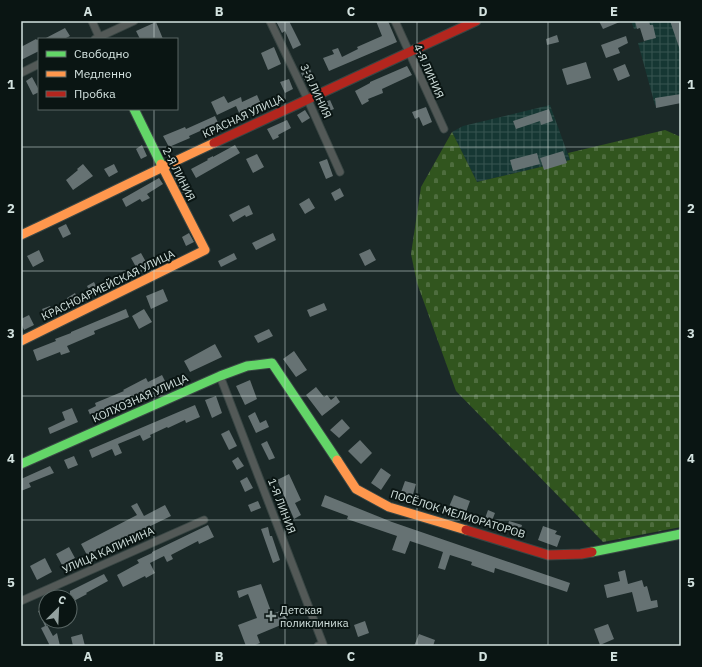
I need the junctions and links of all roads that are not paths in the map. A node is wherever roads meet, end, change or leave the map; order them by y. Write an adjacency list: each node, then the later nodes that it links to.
1 (92, 21): 6 (street)
2 (134, 21): 6 (street)
3 (270, 21): 10 (street, 3-Я ЛИНИЯ)
4 (395, 21): 7 (street, 4-Я ЛИНИЯ)
5 (476, 21): 7 (street, КРАСНАЯ УЛИЦА)
6 (98, 38)
7 (409, 52): 10 (street, КРАСНАЯ УЛИЦА); 12 (street, 4-Я ЛИНИЯ)
8 (38, 64): 9 (street)
9 (21, 73)
10 (307, 98): 13 (street, КРАСНАЯ УЛИЦА); 14 (street, 3-Я ЛИНИЯ)
11 (134, 110): 13 (street, 2-Я ЛИНИЯ)
12 (444, 129)
13 (162, 167): 15 (street, КРАСНАЯ УЛИЦА); 16 (street, 2-Я ЛИНИЯ)
14 (340, 172)
15 (21, 235)
16 (205, 250): 17 (street, КРАСНОАРМЕЙСКАЯ УЛИЦА)
17 (21, 341)
18 (272, 363): 19 (street, КОЛХОЗНАЯ УЛИЦА); 22 (street, ПОСЁЛОК МЕЛИОРАТОРОВ)
19 (220, 376): 20 (street, КОЛХОЗНАЯ УЛИЦА); 24 (street, 1-Я ЛИНИЯ)
20 (21, 464)
21 (204, 520): 23 (street, УЛИЦА КАЛИНИНА)
22 (681, 534)
23 (21, 601)
24 (320, 645)

